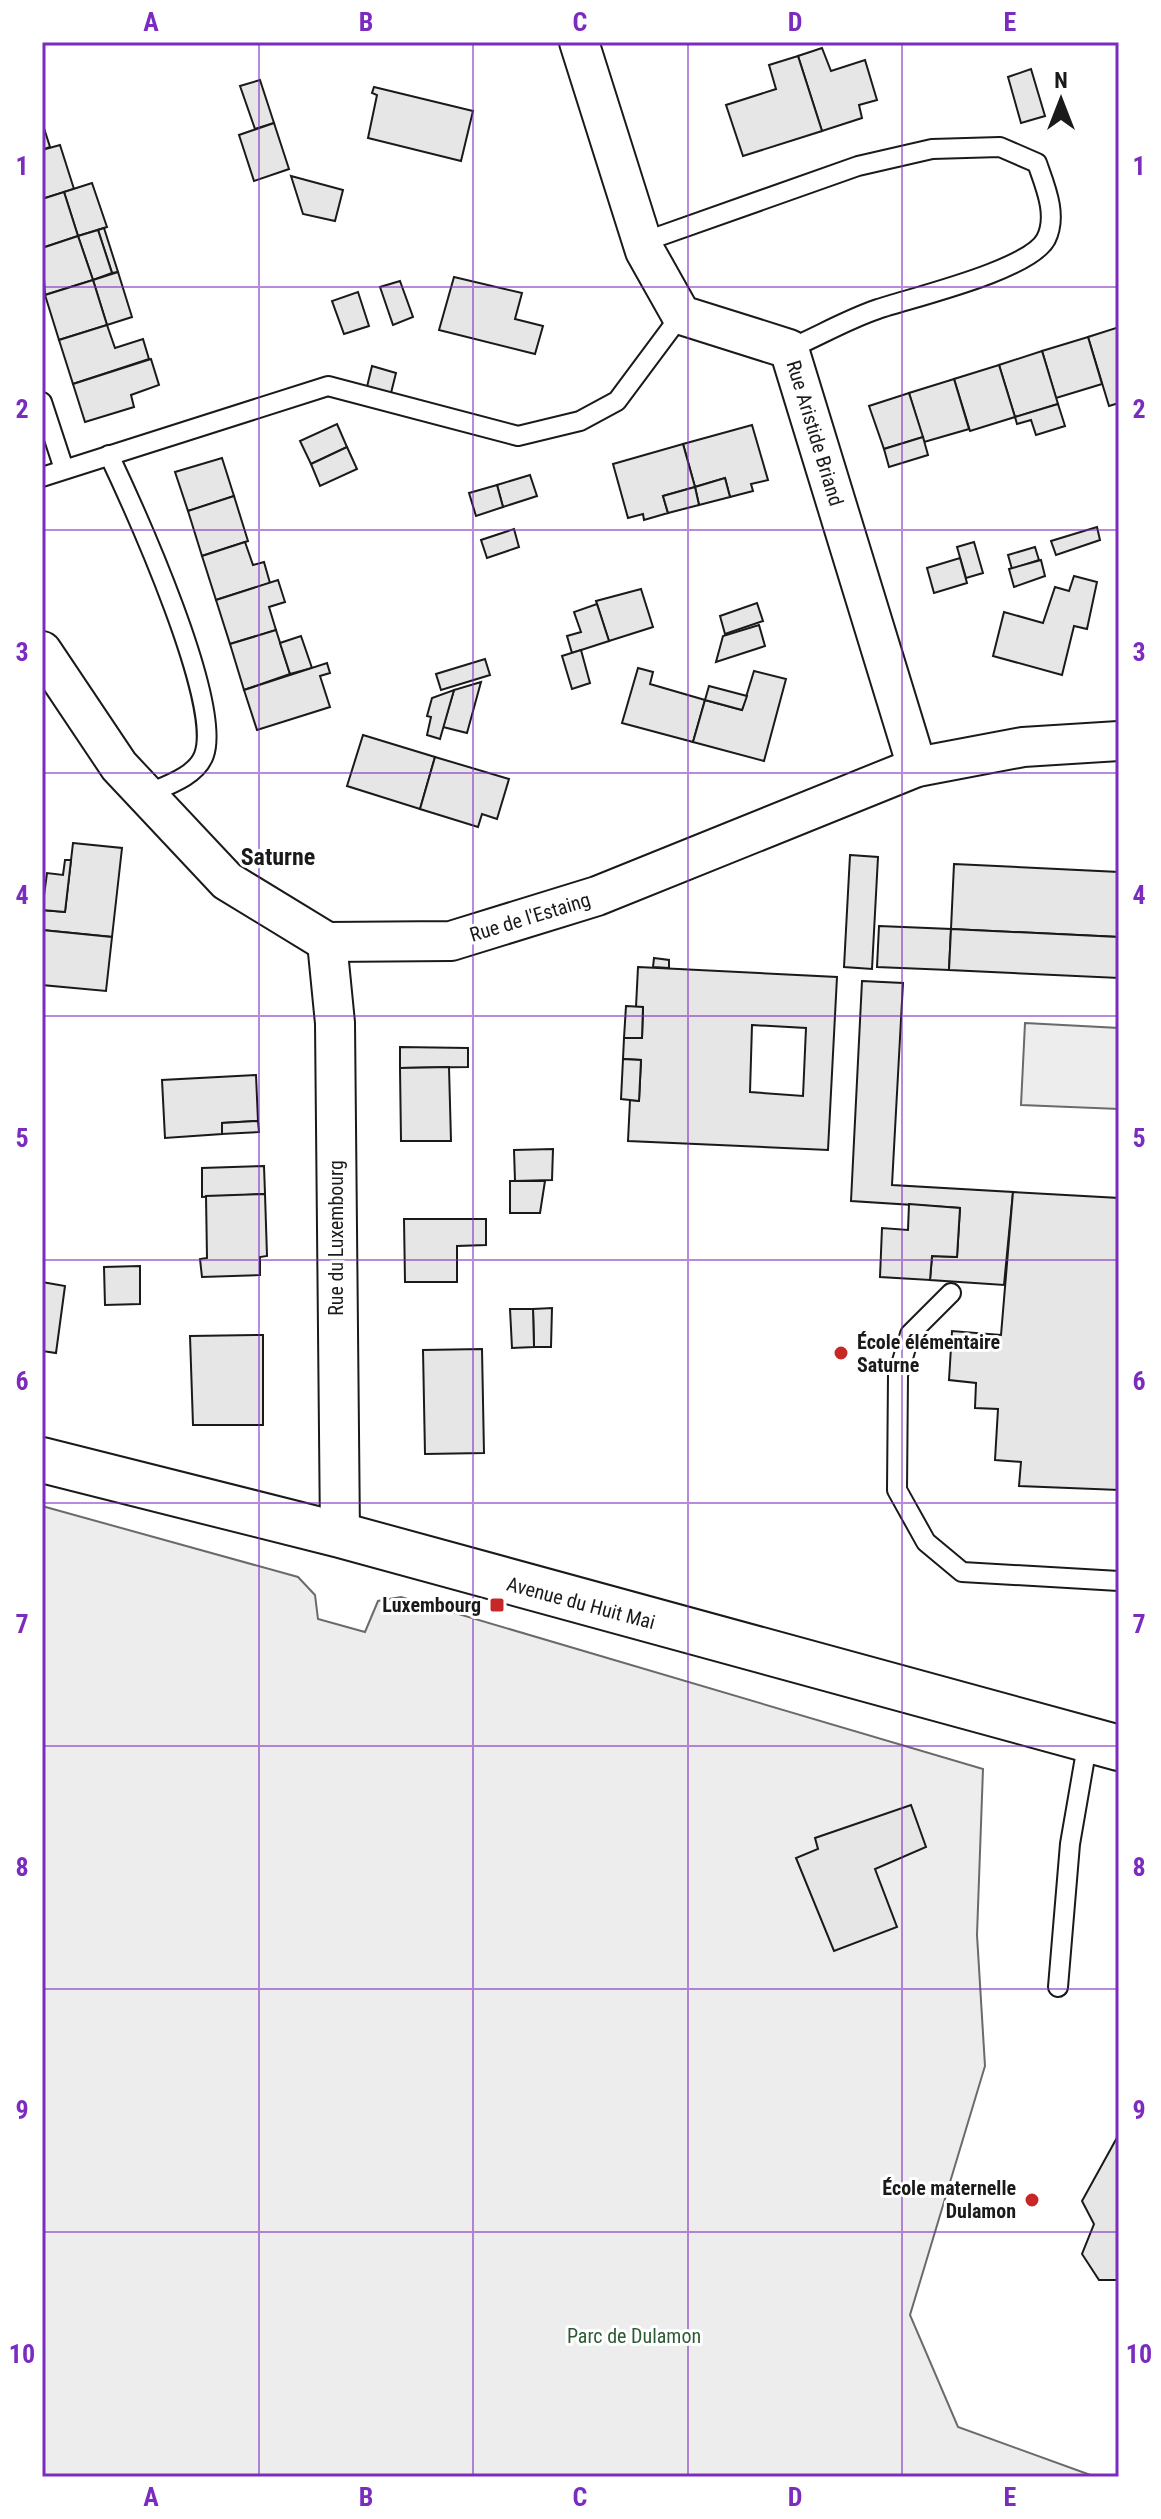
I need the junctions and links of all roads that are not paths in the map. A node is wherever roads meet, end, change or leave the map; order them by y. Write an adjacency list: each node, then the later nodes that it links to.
1 (579, 42): 2 (street)
2 (643, 242): 3 (street); 4 (lane)
3 (681, 315): 4 (street, Rue Aristide Briand); 6 (lane)
4 (789, 349): 11 (street, Rue Aristide Briand)
5 (42, 402): 7 (lane)
6 (109, 455): 7 (lane); 12 (lane)
7 (64, 469): 8 (lane)
8 (42, 477)
9 (42, 651): 12 (street)
10 (1119, 741): 11 (street, Rue de l'Estaing)
11 (917, 767): 13 (street, Rue de l'Estaing)
12 (145, 795): 13 (street)
13 (327, 942): 16 (street, Rue du Luxembourg)
14 (951, 1293): 17 (lane)
15 (42, 1460): 16 (main road, Avenue du Huit Mai)
16 (340, 1535): 18 (main road, Avenue du Huit Mai)
17 (1119, 1581)
18 (1104, 1744): 19 (lane)
19 (1058, 1987)

